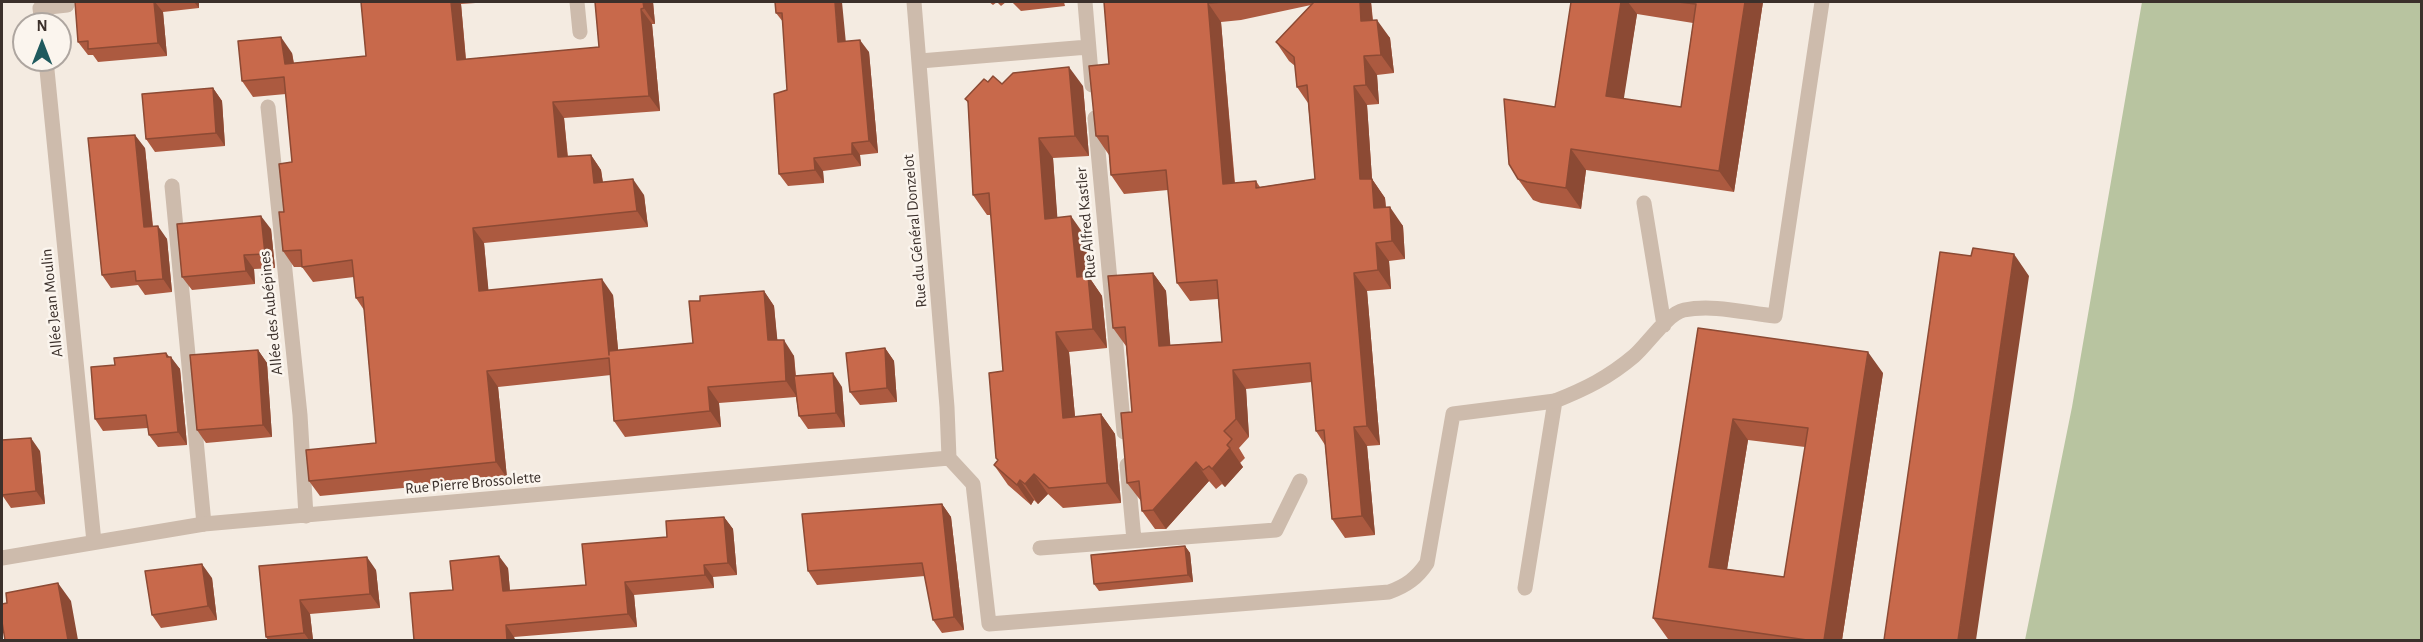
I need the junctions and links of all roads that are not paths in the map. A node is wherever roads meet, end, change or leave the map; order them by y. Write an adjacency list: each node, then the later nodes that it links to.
1 (577, 2): 7 (street)
2 (914, 2): 9 (street, Rue du Général Donzelot)
3 (1085, 2): 8 (street, Rue Alfred Kastler)
4 (1822, 2): 14 (street)
5 (67, 5): 6 (street)
6 (41, 11)
7 (580, 32)
8 (1088, 47): 9 (street); 20 (street, Rue Alfred Kastler)
9 (920, 61): 16 (street, Rue du Général Donzelot)
10 (47, 72): 21 (street, Allée Jean Moulin)
11 (268, 107): 18 (street, Allée des Aubépines)
12 (172, 186): 19 (street)
13 (1644, 202): 14 (street)
14 (1664, 325): 15 (street)
15 (1554, 402): 16 (street); 24 (street)
16 (949, 458): 18 (street, Rue Pierre Brossolette)
17 (1300, 481): 20 (street)
18 (306, 516): 19 (street, Rue Pierre Brossolette)
19 (204, 524): 21 (street, Rue Pierre Brossolette)
20 (1134, 540): 22 (street)
21 (94, 542): 23 (street, Rue Pierre Brossolette)
22 (1040, 548)
23 (2, 558)
24 (1525, 588)

